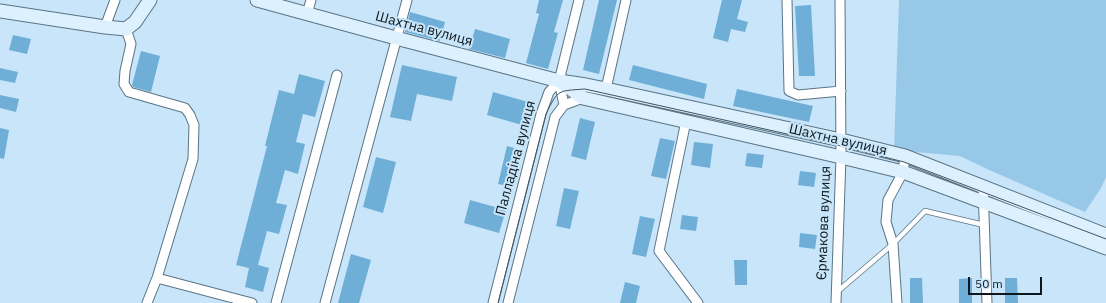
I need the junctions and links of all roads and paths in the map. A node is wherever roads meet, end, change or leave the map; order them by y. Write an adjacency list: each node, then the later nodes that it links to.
1 (115, 0): 12 (street)
2 (150, 0): 13 (main road)
3 (257, 0): 11 (main road, Шахтна вулиця)
4 (311, 0): 11 (street)
5 (407, 0): 14 (street)
6 (579, 0): 16 (street, Палладіна вулиця)
7 (626, 0): 17 (street)
8 (786, 0): 18 (street)
9 (840, 0): 18 (street, Єрмакова вулиця)
10 (0, 12): 12 (main road)
11 (307, 14): 14 (main road, Шахтна вулиця)
12 (105, 28): 13 (main road)
13 (126, 29): 32 (street)
14 (396, 38): 16 (main road, Шахтна вулиця); 37 (street)
15 (337, 75): 36 (street)
16 (560, 81): 17 (main road, Шахтна вулиця); 19 (main road, Шахтна вулиця); 20 (street); 38 (street, Палладіна вулиця)
17 (606, 89): 22 (main road, Шахтна вулиця)
18 (840, 91): 22 (street, Єрмакова вулиця)
19 (583, 98): 20 (street); 21 (main road, Шахтна вулиця)
20 (564, 104): 39 (street)
21 (686, 121): 24 (main road, Шахтна вулиця); 40 (street)
22 (841, 140): 23 (main road, Шахтна вулиця); 24 (street, Єрмакова вулиця)
23 (905, 156): 25 (street); 26 (main road, Шахтна вулиця)
24 (841, 157): 25 (main road, Шахтна вулиця); 33 (street, Єрмакова вулиця)
25 (903, 172): 27 (main road, Шахтна вулиця); 30 (street)
26 (983, 186): 27 (street); 29 (main road, Шахтна вулиця)
27 (983, 202): 28 (street); 31 (main road, Шахтна вулиця)
28 (984, 225): 30 (lane); 43 (street)
29 (1106, 234)
30 (893, 244): 33 (lane); 42 (street)
31 (1106, 248)
32 (157, 278): 34 (street); 35 (street)
33 (835, 293): 41 (street, Єрмакова вулиця)
34 (147, 303)
35 (252, 303)
36 (276, 303)
37 (325, 303)
38 (492, 303)
39 (508, 303)
40 (698, 303)
41 (836, 303)
42 (897, 303)
43 (988, 303)

